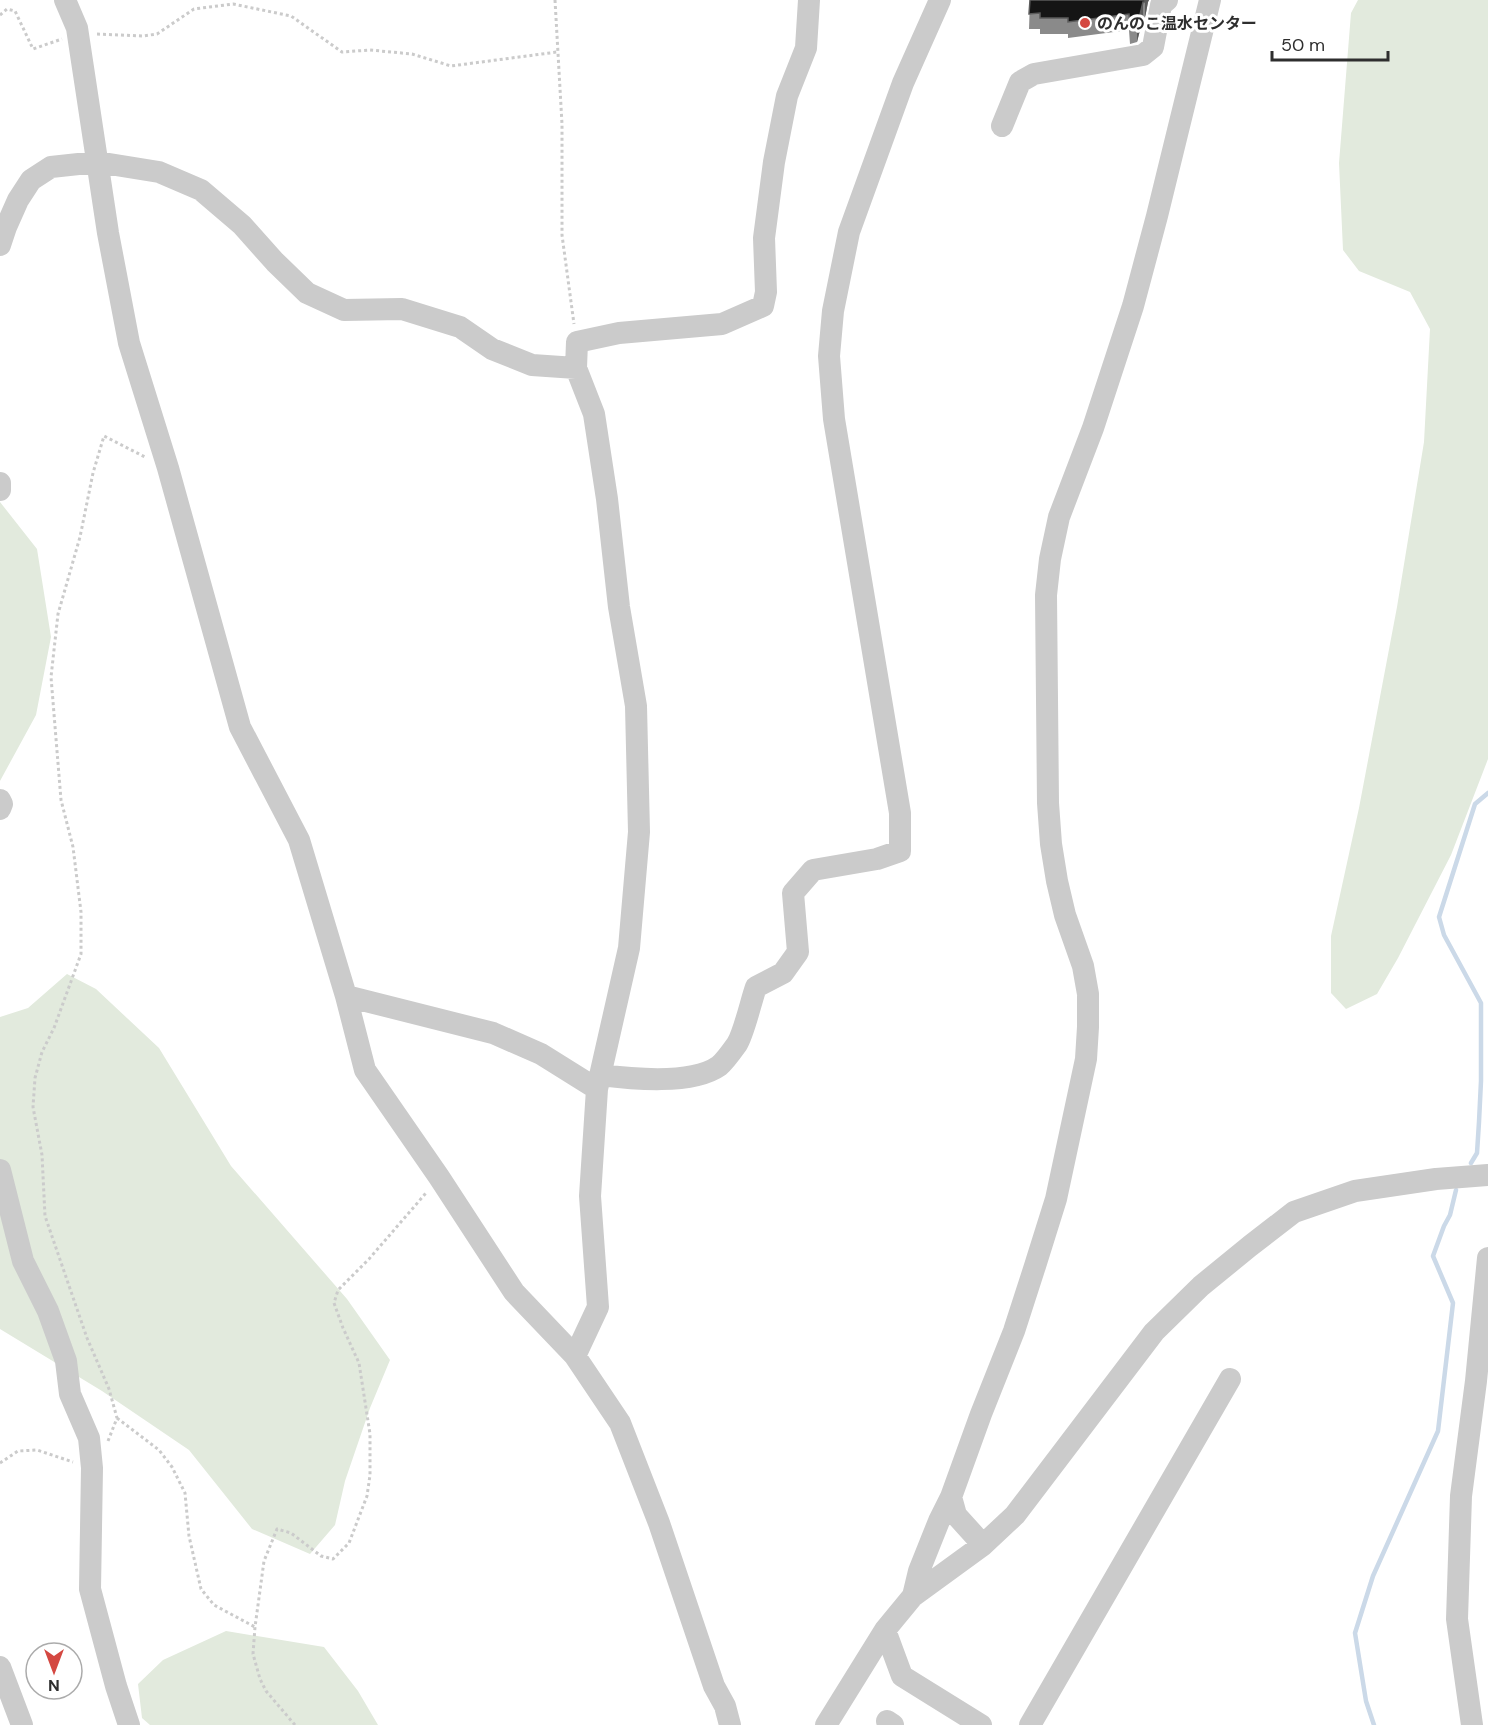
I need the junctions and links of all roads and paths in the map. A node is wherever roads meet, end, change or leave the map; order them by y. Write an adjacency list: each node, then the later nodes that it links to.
1 (65, 0): 8 (street)
2 (555, 0): 9 (path)
3 (810, 0): 13 (street)
4 (940, 0): 21 (street)
5 (1167, 0): 10 (street)
6 (1210, 0): 30 (street)
7 (0, 15): 8 (path)
8 (78, 33): 9 (path); 11 (street)
9 (557, 52): 13 (path)
10 (1002, 126)
11 (98, 162): 12 (street); 14 (street); 15 (street)
12 (0, 245)
13 (577, 342): 14 (street)
14 (576, 368): 21 (street)
15 (168, 468): 20 (street); 33 (path)
16 (0, 483): 17 (street)
17 (0, 490)
18 (0, 800): 19 (street)
19 (0, 809)
20 (346, 996): 21 (street); 24 (street)
21 (599, 1082): 26 (street)
22 (0, 1170): 29 (street)
23 (1488, 1175): 31 (street)
24 (439, 1177): 26 (street); 33 (path)
25 (1488, 1258): 43 (street)
26 (575, 1356): 39 (street)
27 (1230, 1379): 42 (street)
28 (0, 1463): 29 (path)
29 (92, 1468): 37 (street)
30 (951, 1497): 31 (street); 32 (street)
31 (983, 1545): 32 (street)
32 (913, 1596): 34 (street)
33 (255, 1627): 38 (path)
34 (885, 1630): 40 (street); 41 (street)
35 (0, 1666): 36 (street)
36 (22, 1725)
37 (129, 1725)
38 (295, 1725)
39 (730, 1725)
40 (826, 1725)
41 (981, 1725)
42 (1030, 1725)
43 (1472, 1725)

